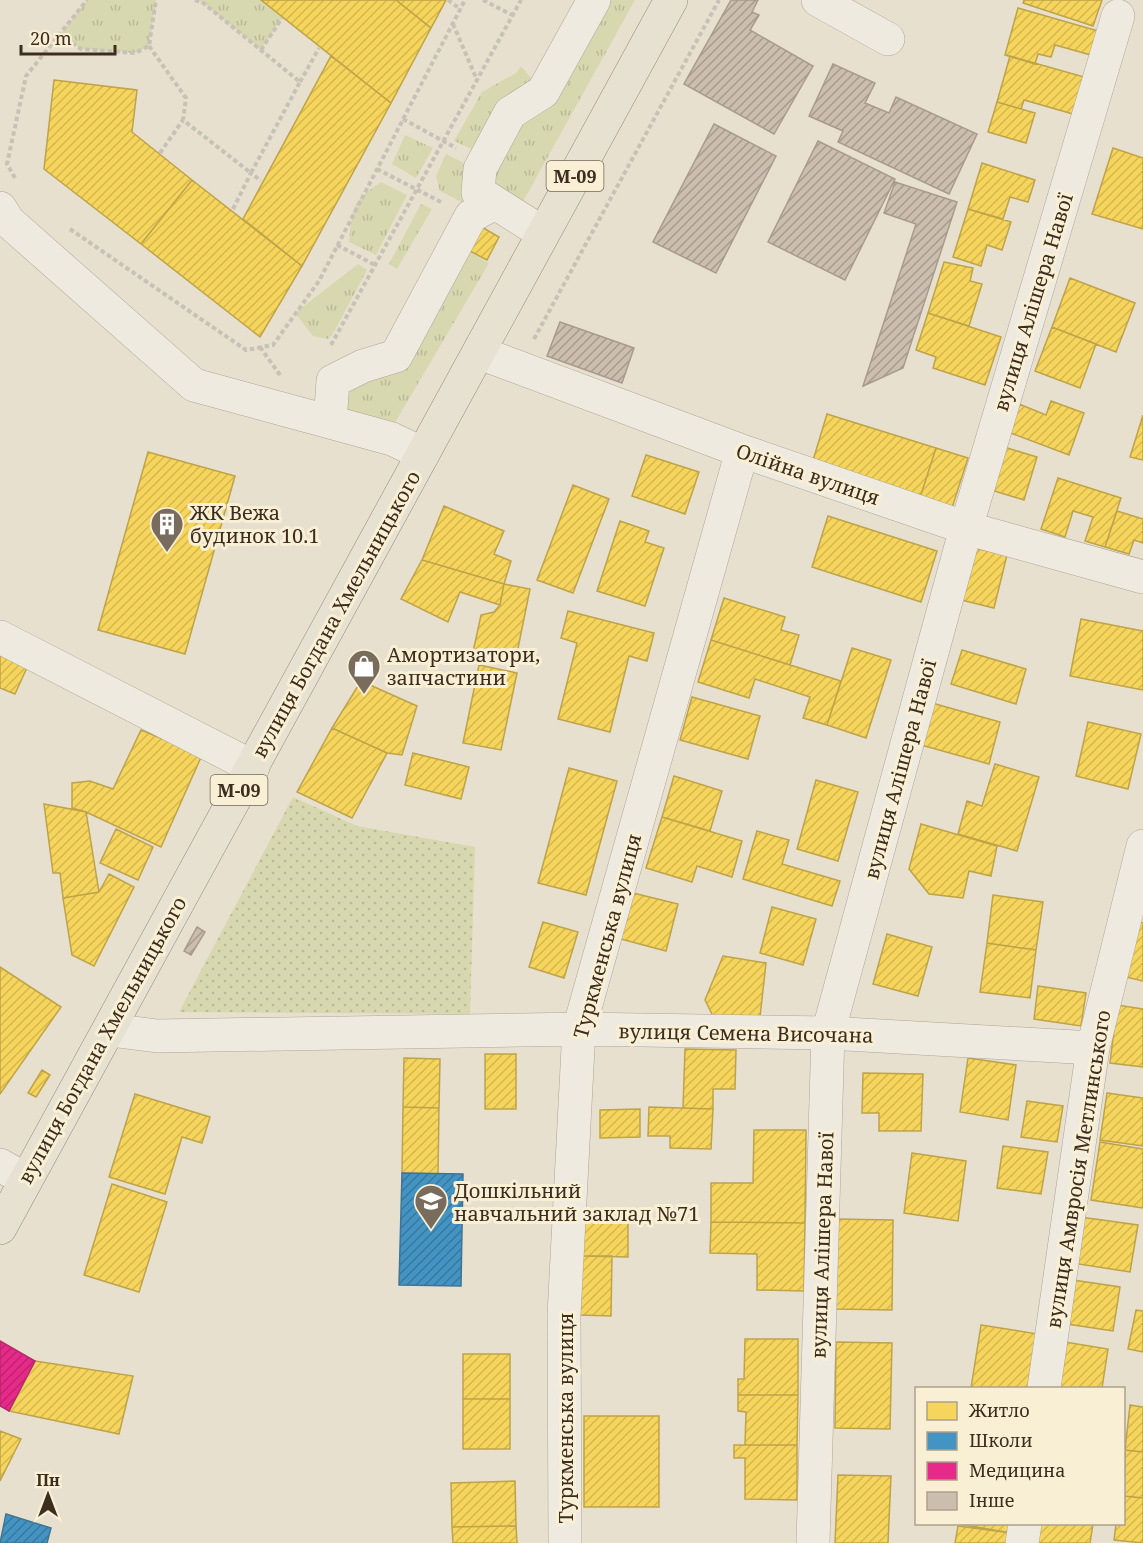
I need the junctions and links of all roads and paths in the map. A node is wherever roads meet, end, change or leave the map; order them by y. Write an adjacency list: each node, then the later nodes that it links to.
1 (87, 0): 17 (path)
2 (156, 0): 19 (path)
3 (194, 0): 21 (path)
4 (448, 0): 12 (path)
5 (465, 0): 12 (path)
6 (483, 0): 13 (path)
7 (521, 0): 13 (path)
8 (594, 0): 28 (street)
9 (671, 0): 35 (main road, вулиця Богдана Хмельницького / М-09)
10 (719, 0): 40 (path)
11 (818, 0): 18 (street)
12 (460, 9): 16 (path)
13 (513, 15): 22 (path)
14 (1118, 16): 44 (street, вулиця Алішера Навої)
15 (282, 18): 21 (path)
16 (453, 24): 22 (path); 24 (path)
17 (60, 34): 19 (path); 31 (path)
18 (888, 39)
19 (149, 46): 25 (path)
20 (319, 48): 23 (path)
21 (261, 50): 23 (path)
22 (477, 80): 26 (path)
23 (300, 82): 29 (path)
24 (403, 119): 26 (path); 36 (path)
25 (183, 120): 27 (path); 29 (path)
26 (443, 141): 28 (path); 37 (path)
27 (160, 153)
28 (484, 162): 32 (street)
29 (251, 173): 30 (path); 33 (path)
30 (261, 181)
31 (8, 195): 41 (street)
32 (495, 203): 35 (street); 41 (street)
33 (232, 209)
34 (64, 225): 36 (path)
35 (543, 233): 38 (main road, вулиця Богдана Хмельницького / М-09)
36 (337, 245): 37 (path)
37 (375, 265): 39 (path)
38 (480, 353): 40 (street, Олійна вулиця); 43 (main road, вулиця Богдана Хмельницького / М-09)
39 (326, 356)
40 (518, 368): 42 (street, Олійна вулиця)
41 (330, 422): 43 (street)
42 (742, 451): 44 (street, Олійна вулиця); 49 (street, Туркменська вулиця)
43 (423, 454): 47 (main road, вулиця Богдана Хмельницького / М-09)
44 (966, 528): 45 (street, Олійна вулиця); 51 (street, вулиця Алішера Навої)
45 (1143, 577)
46 (0, 636): 47 (street)
47 (253, 767): 50 (main road, вулиця Богдана Хмельницького / М-09)
48 (1143, 846): 52 (street, вулиця Амвросія Метлинського)
49 (579, 1029): 50 (street, вулиця Семена Височана); 51 (street, вулиця Семена Височана); 57 (street, Туркменська вулиця)
50 (110, 1030): 53 (main road, вулиця Богдана Хмельницького / М-09)
51 (828, 1033): 52 (street, вулиця Семена Височана); 58 (street, вулиця Алішера Навої)
52 (1093, 1048): 55 (street, вулиця Амвросія Метлинського)
53 (13, 1173): 54 (main road, вулиця Богдана Хмельницького / М-09)
54 (0, 1228)
55 (1044, 1387)
56 (1025, 1525): 59 (street)
57 (565, 1543)
58 (813, 1543)
59 (1022, 1543)

